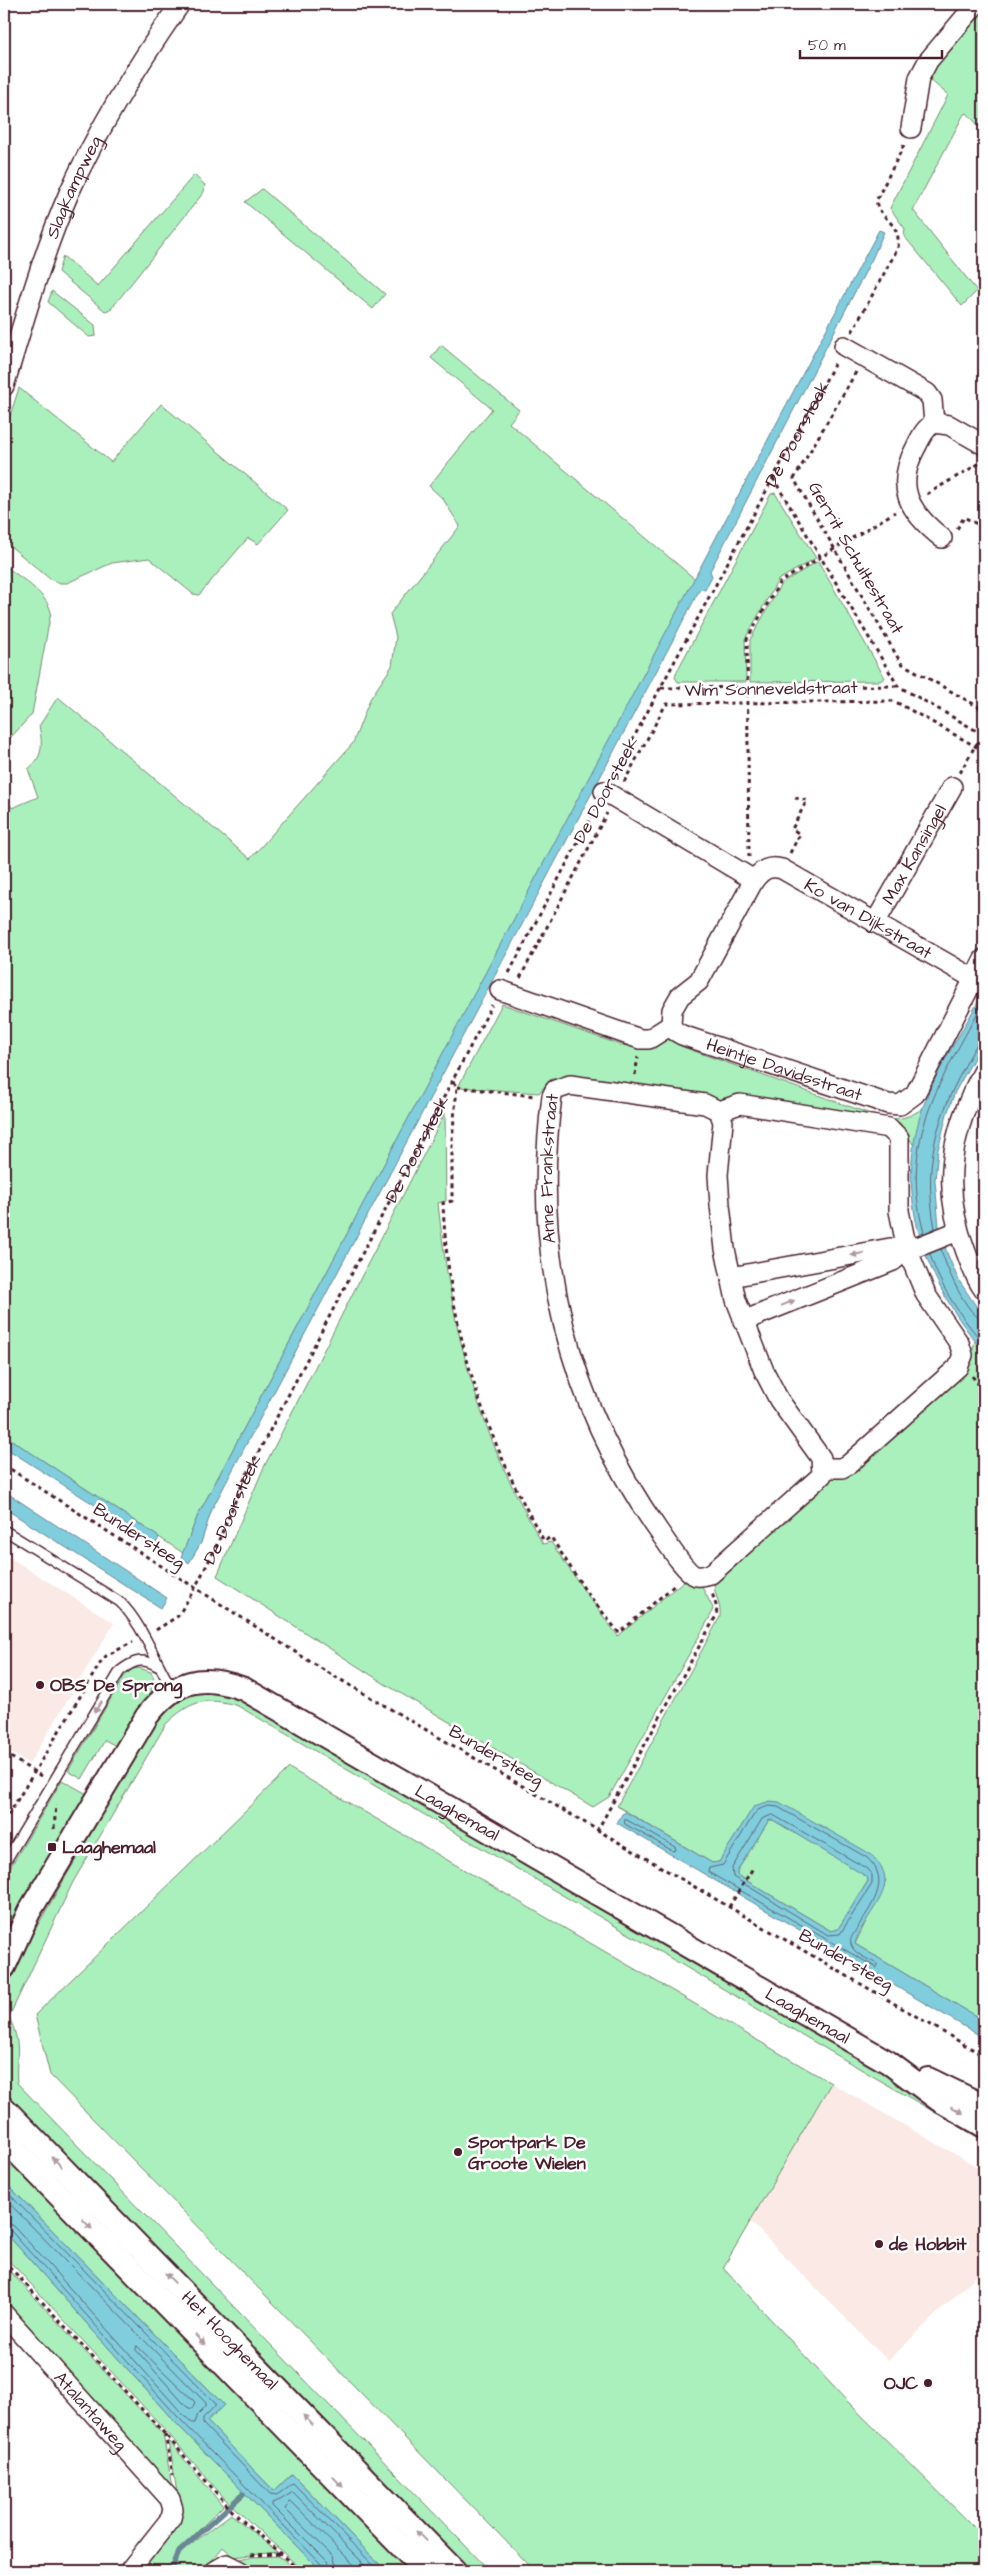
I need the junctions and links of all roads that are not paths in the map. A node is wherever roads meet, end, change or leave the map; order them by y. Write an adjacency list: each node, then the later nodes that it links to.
1 (180, 4): 5 (street, Slagkampweg)
2 (976, 4): 3 (street)
3 (911, 128)
4 (844, 346): 6 (street)
5 (4, 386)
6 (934, 423): 7 (street); 8 (street)
7 (984, 445)
8 (942, 538)
9 (952, 787): 12 (street, Max Kansingel)
10 (610, 794): 11 (street)
11 (749, 877): 12 (street, Ko van Dijkstraat); 16 (street)
12 (875, 923): 14 (street, Ko van Dijkstraat)
13 (984, 959): 14 (street)
14 (980, 982): 16 (street, Heintje Davidsstraat)
15 (505, 993): 16 (street)
16 (671, 1025)
17 (984, 1070): 19 (street)
18 (720, 1111): 20 (street); 21 (street); 24 (street, Anne Frankstraat)
19 (958, 1231): 20 (street); 22 (street)
20 (913, 1248): 21 (street, one-way to 21); 23 (street, one-way to 20); 24 (street)
21 (731, 1277): 23 (street)
22 (984, 1290)
23 (743, 1322): 24 (street)
24 (824, 1468)
25 (4, 1530): 26 (lane)
26 (157, 1666): 27 (lane); 28 (lane, one-way to 28)
27 (173, 1690): 29 (street, Laaghemaal); 32 (street, Laaghemaal)
28 (4, 1864)
29 (29, 1912): 30 (street, Laaghemaal); 31 (street, Laaghemaal)
30 (4, 1942)
31 (4, 1967)
32 (888, 2062): 33 (street, Laaghemaal); 35 (street, Laaghemaal, one-way to 35)
33 (984, 2106)
34 (4, 2108): 40 (street, Het Hooghemaal, one-way to 34)
35 (984, 2126)
36 (4, 2139): 39 (street, Het Hooghemaal, one-way to 39)
37 (4, 2314): 38 (street, Atalantaweg)
38 (129, 2571)
39 (425, 2571)
40 (455, 2571)

